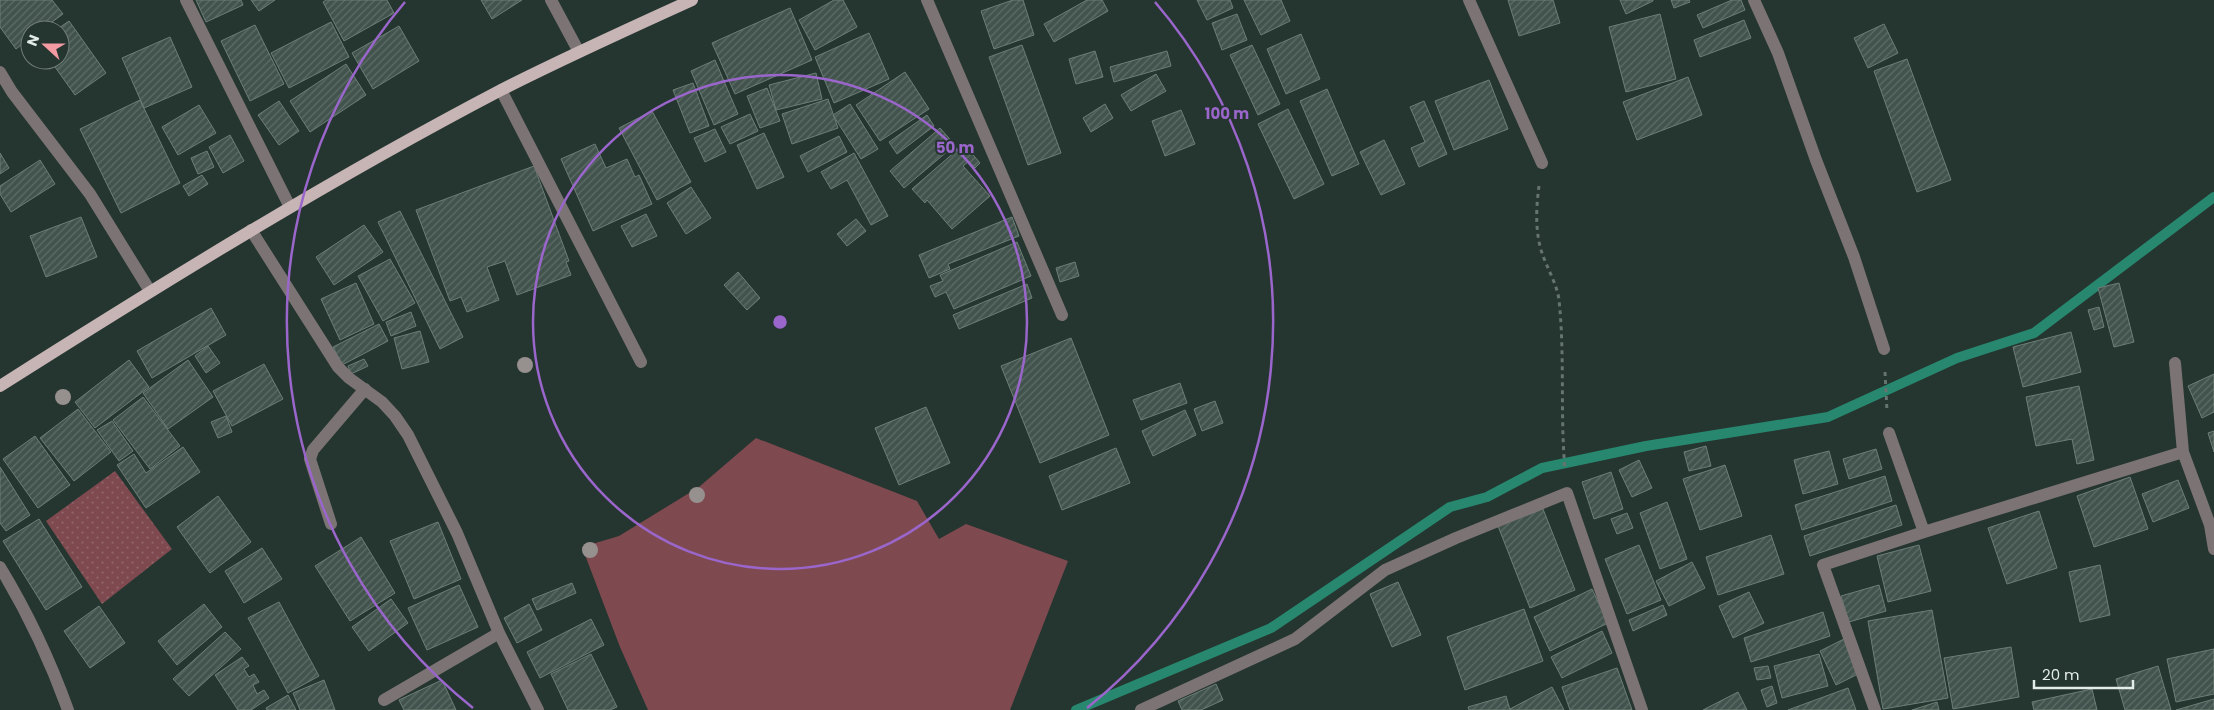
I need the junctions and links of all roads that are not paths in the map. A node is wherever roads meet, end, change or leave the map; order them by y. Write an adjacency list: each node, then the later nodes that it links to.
1 (186, 0): 11 (street)
2 (551, 0): 7 (street)
3 (692, 0): 7 (main road)
4 (927, 0): 14 (street)
5 (1469, 0): 10 (street)
6 (1754, 0): 15 (street)
7 (579, 52): 9 (main road)
8 (0, 72): 13 (street)
9 (501, 90): 11 (main road); 16 (street)
10 (1542, 163)
11 (290, 207): 12 (main road)
12 (251, 230): 13 (main road); 19 (street)
13 (150, 291): 18 (main road)
14 (1062, 315)
15 (1884, 349)
16 (641, 362)
17 (2175, 363): 21 (street)
18 (0, 386)
19 (365, 389): 22 (street); 26 (street)
20 (1888, 433): 23 (street)
21 (2183, 452): 23 (street); 24 (street)
22 (331, 524)
23 (1924, 532): 32 (street)
24 (2214, 549)
25 (0, 568): 28 (street)
26 (499, 633): 27 (street); 29 (street)
27 (384, 700)
28 (68, 710)
29 (538, 710)
30 (1141, 710): 31 (street)
31 (1642, 710)
32 (1875, 710)

